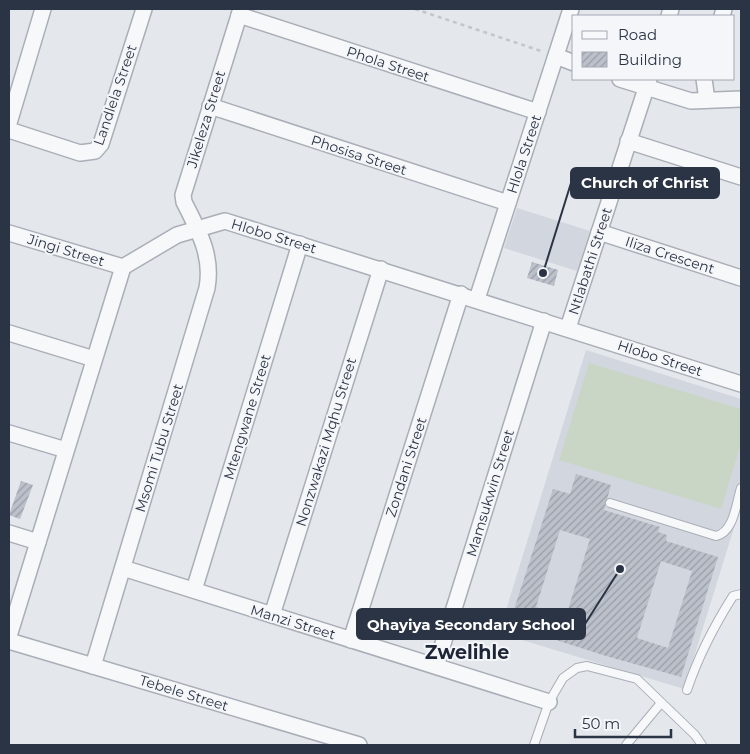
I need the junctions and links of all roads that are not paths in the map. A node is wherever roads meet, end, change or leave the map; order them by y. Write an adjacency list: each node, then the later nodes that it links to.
1 (43, 9): 14 (street)
2 (144, 9): 15 (street, Landlela Street)
3 (571, 9): 5 (street, Hlola Street)
4 (240, 12): 12 (street, Jikeleza Street); 13 (street, Phola Street)
5 (556, 56): 6 (street); 13 (street, Hlola Street)
6 (572, 62)
7 (627, 80): 9 (street)
8 (704, 80): 11 (street)
9 (647, 83): 11 (street); 16 (street, Ntlabathi Street)
10 (741, 99): 11 (street)
11 (707, 100)
12 (210, 106): 18 (street, Phosisa Street); 19 (street, Jikeleza Street)
13 (538, 112): 18 (street, Hlola Street)
14 (9, 123)
15 (9, 130)
16 (628, 141): 17 (street); 20 (street, Ntlabathi Street)
17 (741, 177)
18 (508, 203): 27 (street, Hlola Street)
19 (198, 228): 22 (street, Hlobo Street); 23 (street, Hlobo Street); 39 (street, Msomi Tubu Street)
20 (599, 232): 25 (street, Iliza Crescent); 29 (street, Ntlabathi Street)
21 (9, 233): 23 (street, Jingi Street)
22 (300, 244): 24 (street, Hlobo Street); 40 (street, Mtengwane Street)
23 (122, 267): 31 (street)
24 (381, 269): 26 (street, Hlobo Street); 42 (street, Nonzwakazi Mqhu Street)
25 (741, 278)
26 (461, 294): 27 (street, Hlobo Street); 44 (street, Zondani Street)
27 (477, 299): 28 (street, Hlobo Street)
28 (544, 321): 29 (street, Hlobo Street); 47 (street, Mamsukwin Street)
29 (568, 328): 32 (street, Hlobo Street)
30 (9, 333): 31 (street)
31 (94, 359): 34 (street)
32 (741, 384)
33 (9, 433): 34 (street)
34 (66, 450): 38 (street)
35 (741, 488): 36 (lane)
36 (610, 503)
37 (9, 533): 38 (street)
38 (38, 542): 43 (street)
39 (123, 568): 40 (street, Manzi Street); 46 (street, Msomi Tubu Street)
40 (194, 590): 42 (street, Manzi Street)
41 (741, 594): 48 (lane)
42 (272, 615): 44 (street, Manzi Street)
43 (9, 636)
44 (351, 640): 47 (street, Manzi Street)
45 (9, 641): 46 (street, Tebele Street)
46 (93, 666): 51 (street, Tebele Street)
47 (436, 666): 49 (street, Manzi Street)
48 (687, 690)
49 (550, 702): 50 (lane); 52 (lane)
50 (661, 704): 53 (lane); 54 (lane)
51 (352, 744)
52 (534, 745)
53 (626, 745)
54 (702, 745)

